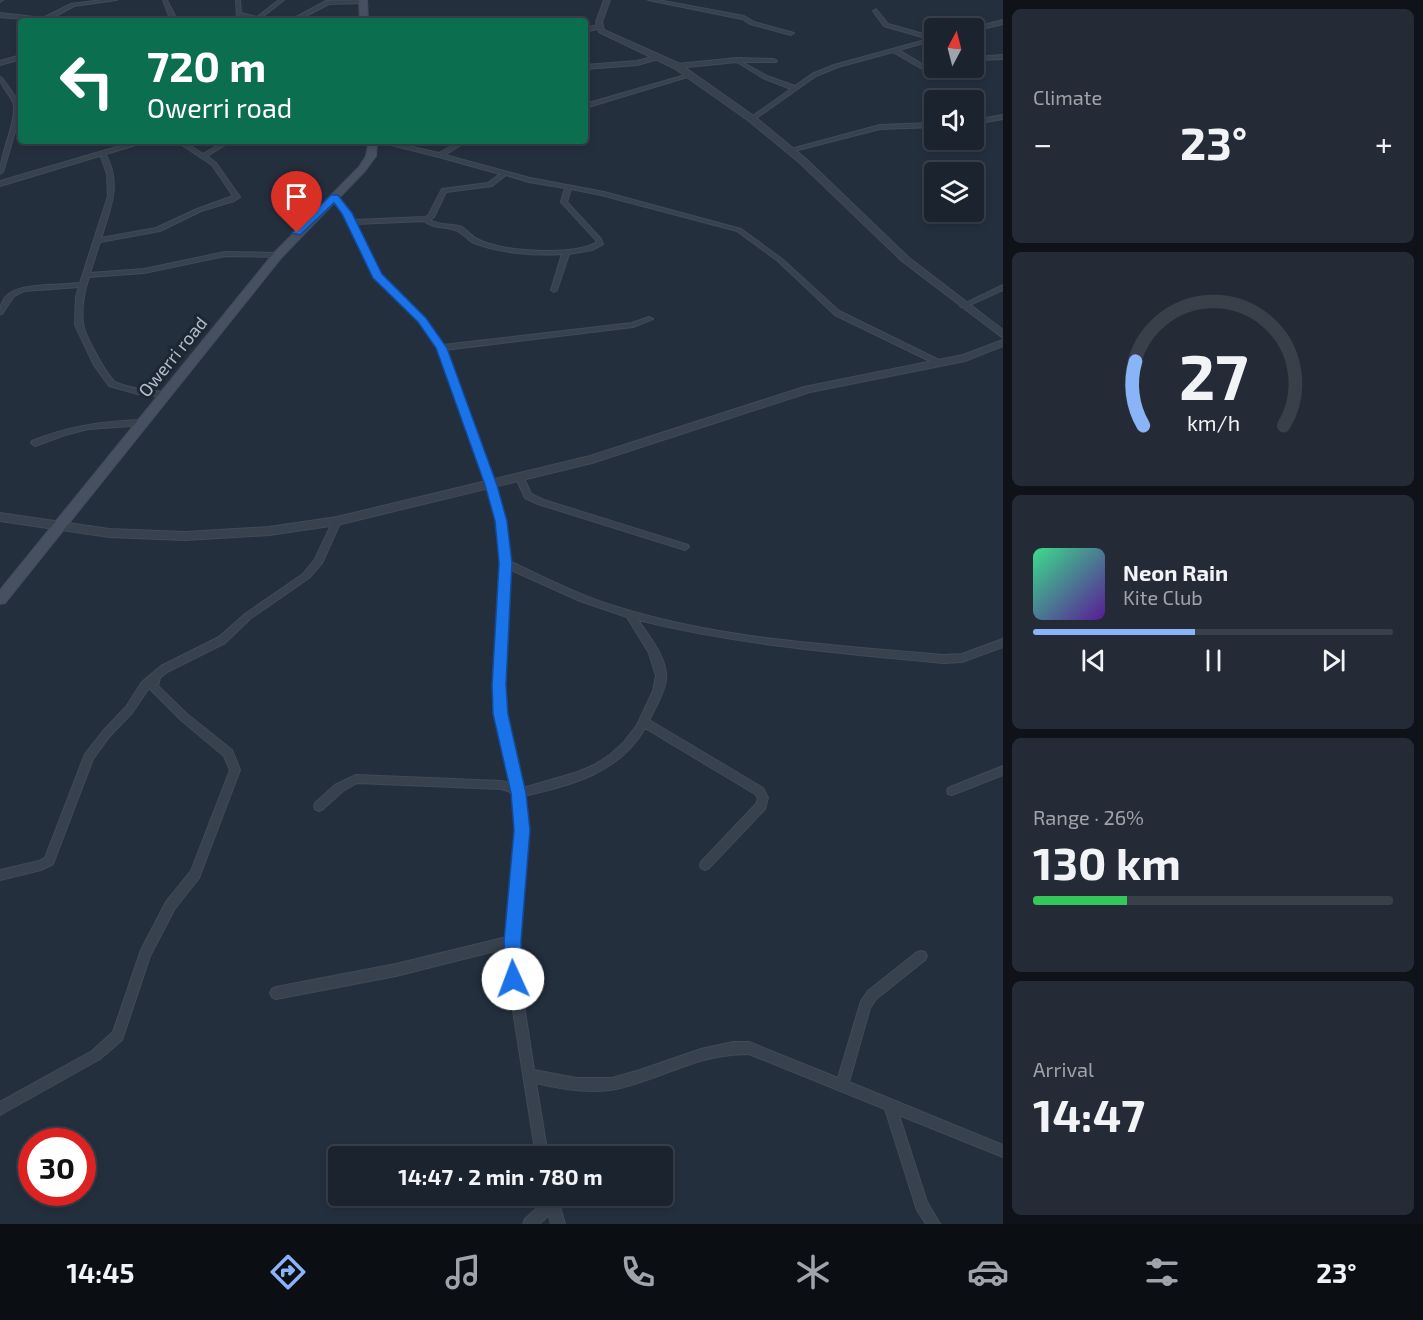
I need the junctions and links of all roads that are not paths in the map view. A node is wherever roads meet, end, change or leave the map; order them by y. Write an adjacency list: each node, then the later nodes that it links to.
1 (115, 0): 11 (street)
2 (165, 0): 12 (street)
3 (238, 0): 13 (street)
4 (282, 0): 14 (street)
5 (607, 0): 18 (street)
6 (650, 0): 21 (street)
7 (362, 1): 15 (street); 16 (main road)
8 (876, 11): 22 (street)
9 (0, 15): 10 (street)
10 (34, 18)
11 (47, 18)
12 (170, 18)
13 (238, 18)
14 (258, 18)
15 (298, 18)
16 (364, 18)
17 (1003, 22): 19 (street)
18 (599, 27): 20 (street); 25 (street)
19 (984, 27)
20 (588, 29)
21 (791, 33)
22 (924, 35)
23 (924, 41): 24 (street)
24 (894, 50): 36 (street); 39 (street)
25 (660, 57): 34 (street); 35 (street)
26 (1003, 57): 28 (street)
27 (18, 58): 29 (street)
28 (984, 58)
29 (12, 60): 32 (street); 33 (street)
30 (737, 60): 31 (street); 34 (street); 39 (street)
31 (774, 61)
32 (18, 62)
33 (0, 63)
34 (677, 66): 37 (street)
35 (588, 67)
36 (924, 68)
37 (691, 75): 40 (street); 42 (street)
38 (0, 79): 55 (street)
39 (795, 88): 42 (street)
40 (588, 106)
41 (1003, 117): 43 (street)
42 (752, 119): 51 (street)
43 (984, 120)
44 (924, 125): 51 (street)
45 (135, 144): 52 (street)
46 (184, 144): 54 (street)
47 (225, 144): 54 (street)
48 (374, 144): 59 (main road, Owerri road)
49 (389, 144): 53 (street)
50 (459, 144): 53 (street)
51 (790, 150): 69 (street)
52 (103, 154): 57 (street); 62 (street)
53 (440, 155): 56 (street)
54 (203, 156): 62 (street)
55 (0, 169)
56 (504, 174): 58 (street); 60 (street)
57 (0, 184)
58 (568, 187): 63 (street); 75 (street)
59 (335, 197): 61 (street); 64 (main road, Owerri road)
60 (426, 219): 61 (street); 63 (street)
61 (351, 222): 74 (street)
62 (99, 240): 65 (street)
63 (566, 252): 68 (street)
64 (278, 255): 65 (street); 76 (main road, Owerri road)
65 (87, 275): 66 (street)
66 (83, 285): 70 (street); 76 (street)
67 (1003, 287): 69 (street)
68 (554, 290)
69 (963, 306): 72 (street)
70 (0, 312)
71 (649, 319): 74 (street)
72 (1003, 335)
73 (1003, 343): 75 (street)
74 (441, 348): 80 (street)
75 (939, 362): 79 (street)
76 (165, 395): 77 (main road, Owerri road)
77 (142, 423): 78 (street); 83 (main road, Owerri road)
78 (35, 443)
79 (520, 478): 80 (street); 84 (street)
80 (491, 485): 82 (street); 85 (street)
81 (0, 517): 83 (street)
82 (337, 521): 83 (street); 89 (street)
83 (60, 525): 86 (main road, Owerri road)
84 (685, 547)
85 (505, 563): 87 (street); 93 (street)
86 (0, 599)
87 (630, 615): 88 (street); 90 (street)
88 (1003, 643)
89 (156, 676): 96 (street); 103 (street)
90 (644, 722): 93 (street); 95 (street)
91 (1003, 770): 92 (street)
92 (952, 791)
93 (519, 793): 94 (street); 97 (street)
94 (318, 806)
95 (705, 865)
96 (0, 875)
97 (512, 941): 99 (street); 100 (street)
98 (921, 956): 101 (street)
99 (276, 993)
100 (529, 1075): 101 (street); 104 (street)
101 (843, 1085): 102 (street)
102 (890, 1105): 105 (street); 110 (street)
103 (0, 1109)
104 (540, 1146)
105 (1003, 1151)
106 (546, 1206): 108 (street)
107 (554, 1206): 109 (street)
108 (531, 1224)
109 (558, 1224)
110 (933, 1224)

